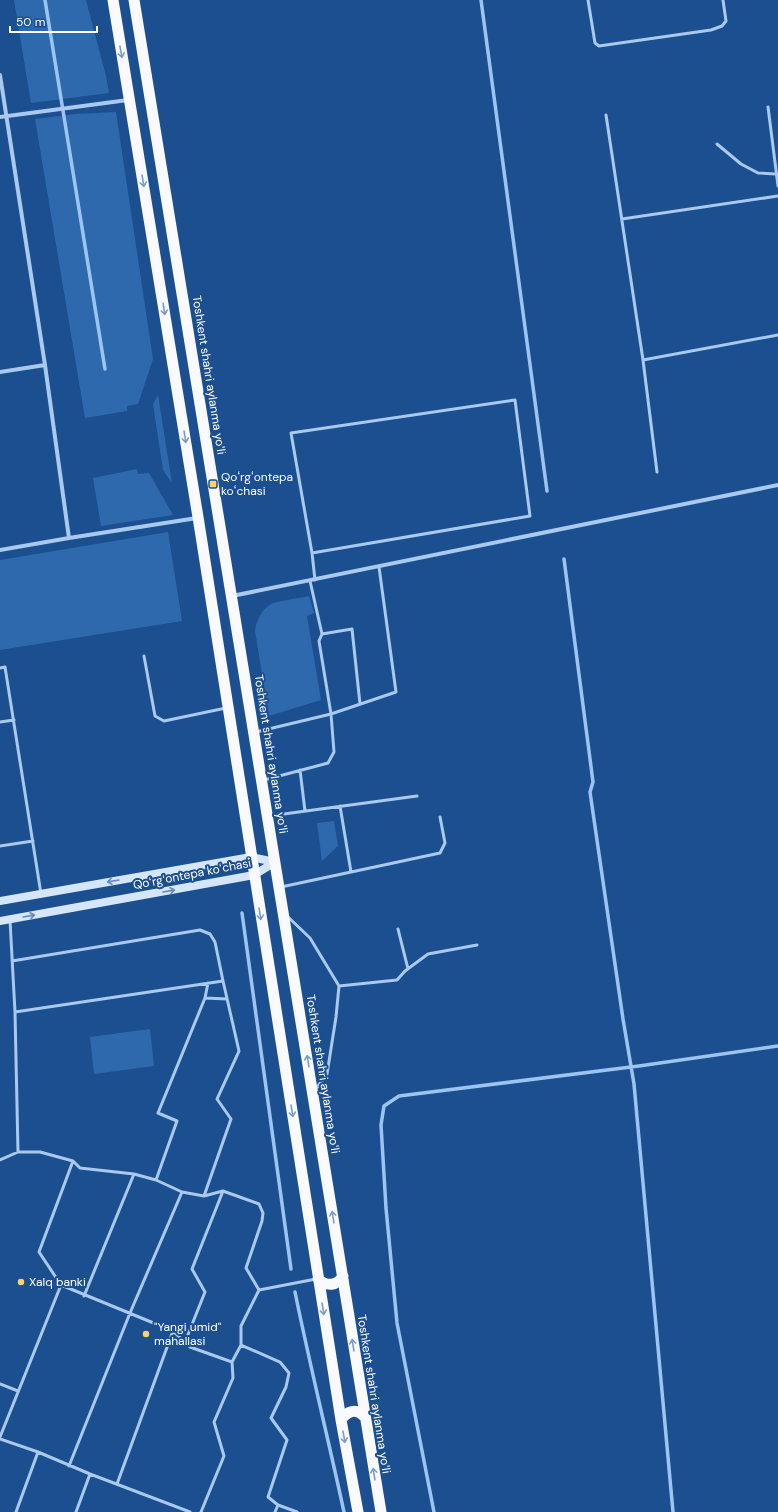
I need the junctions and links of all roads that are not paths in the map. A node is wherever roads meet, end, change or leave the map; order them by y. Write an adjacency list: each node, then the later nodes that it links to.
1 (112, 0): 6 (highway, one-way to 6)
2 (134, 0): 28 (highway, Toshkent shahri aylanma yoʻli)
3 (588, 0): 4 (lane)
4 (723, 0)
5 (0, 76): 9 (street)
6 (130, 100): 9 (street); 22 (highway, one-way to 22)
7 (768, 107): 12 (lane)
8 (606, 115): 15 (lane)
9 (7, 116): 10 (street); 18 (street)
10 (0, 117)
11 (717, 144): 12 (lane)
12 (776, 174): 13 (lane)
13 (778, 186)
14 (778, 196): 15 (lane)
15 (622, 219): 17 (lane)
16 (778, 335): 17 (lane)
17 (642, 360): 20 (lane)
18 (45, 365): 19 (street); 23 (street)
19 (0, 372)
20 (657, 472)
21 (778, 485): 26 (street)
22 (198, 517): 23 (street); 33 (highway)
23 (69, 538): 24 (street)
24 (0, 550)
25 (312, 553): 25 (lane); 27 (lane)
26 (379, 567): 27 (street); 32 (lane)
27 (312, 580): 28 (street); 29 (lane)
28 (232, 596): 37 (highway, Toshkent shahri aylanma yoʻli)
29 (322, 634): 32 (lane); 34 (lane)
30 (144, 656): 33 (lane)
31 (0, 668): 35 (lane)
32 (360, 704): 34 (lane)
33 (228, 707): 47 (highway)
34 (330, 714): 37 (lane); 38 (lane)
35 (14, 720): 36 (lane); 45 (lane)
36 (0, 722)
37 (254, 733): 39 (highway, Toshkent shahri aylanma yoʻli)
38 (300, 770): 39 (lane); 42 (lane)
39 (262, 780): 43 (highway, Toshkent shahri aylanma yoʻli)
40 (417, 796): 41 (lane)
41 (340, 806): 42 (lane); 49 (lane)
42 (305, 811): 43 (lane)
43 (268, 816): 48 (highway, Toshkent shahri aylanma yoʻli)
44 (440, 817): 49 (lane)
45 (33, 841): 46 (lane); 52 (lane)
46 (0, 846)
47 (251, 856): 48 (main road, Qoʻrgʻontepa koʻchasi); 50 (highway); 52 (main road, Qoʻrgʻontepa koʻchasi, one-way to 52)
48 (275, 862): 50 (main road, Qoʻrgʻontepa koʻchasi); 51 (highway, Toshkent shahri aylanma yoʻli)
49 (351, 872): 51 (lane)
50 (254, 875): 55 (main road, Qoʻrgʻontepa koʻchasi, one-way to 50); 77 (highway, one-way to 77)
51 (279, 887): 54 (highway, Toshkent shahri aylanma yoʻli)
52 (41, 894): 53 (main road, Qoʻrgʻontepa koʻchasi)
53 (0, 901)
54 (283, 912): 63 (lane); 67 (highway, Toshkent shahri aylanma yoʻli, one-way to 54)
55 (10, 920): 56 (main road, Qoʻrgʻontepa koʻchasi); 59 (lane)
56 (0, 921)
57 (398, 929): 60 (lane)
58 (477, 945): 60 (lane)
59 (12, 961): 61 (lane); 66 (lane)
60 (408, 969): 63 (lane)
61 (223, 981): 62 (lane); 65 (lane)
62 (208, 983): 64 (lane); 66 (lane)
63 (339, 986): 67 (lane)
64 (205, 998): 65 (lane); 72 (lane)
65 (227, 999): 75 (lane)
66 (15, 1012): 68 (lane)
67 (313, 1092): 76 (highway, Toshkent shahri aylanma yoʻli, one-way to 67)
68 (18, 1152): 69 (lane); 70 (lane)
69 (0, 1161)
70 (73, 1161): 71 (lane); 78 (lane)
71 (134, 1174): 72 (lane); 80 (lane)
72 (156, 1180): 74 (lane)
73 (223, 1191): 75 (lane); 79 (lane); 83 (lane)
74 (182, 1192): 75 (lane); 81 (lane)
75 (204, 1196)
76 (342, 1276): 77 (highway); 88 (highway, Toshkent shahri aylanma yoʻli, one-way to 76)
77 (318, 1279): 79 (lane); 89 (highway, one-way to 89)
78 (61, 1286): 80 (lane); 87 (lane)
79 (259, 1290): 84 (lane)
80 (84, 1296): 81 (lane)
81 (130, 1313): 82 (lane); 92 (lane)
82 (172, 1331): 83 (lane); 94 (lane)
83 (185, 1342): 85 (lane)
84 (241, 1345): 85 (lane); 95 (lane)
85 (232, 1362): 99 (lane)
86 (0, 1384): 87 (lane)
87 (18, 1391): 90 (lane)
88 (364, 1416): 89 (highway); 103 (highway, Toshkent shahri aylanma yoʻli, one-way to 88)
89 (341, 1420): 102 (highway, one-way to 102)
90 (0, 1438): 91 (lane)
91 (38, 1452): 92 (lane); 96 (lane)
92 (69, 1466): 93 (lane)
93 (90, 1474): 94 (lane); 97 (lane)
94 (117, 1484): 98 (lane)
95 (278, 1505): 100 (lane); 101 (lane)
96 (16, 1512)
97 (76, 1512)
98 (190, 1512)
99 (201, 1512)
100 (275, 1512)
101 (297, 1512)
102 (358, 1512)
103 (381, 1512)

